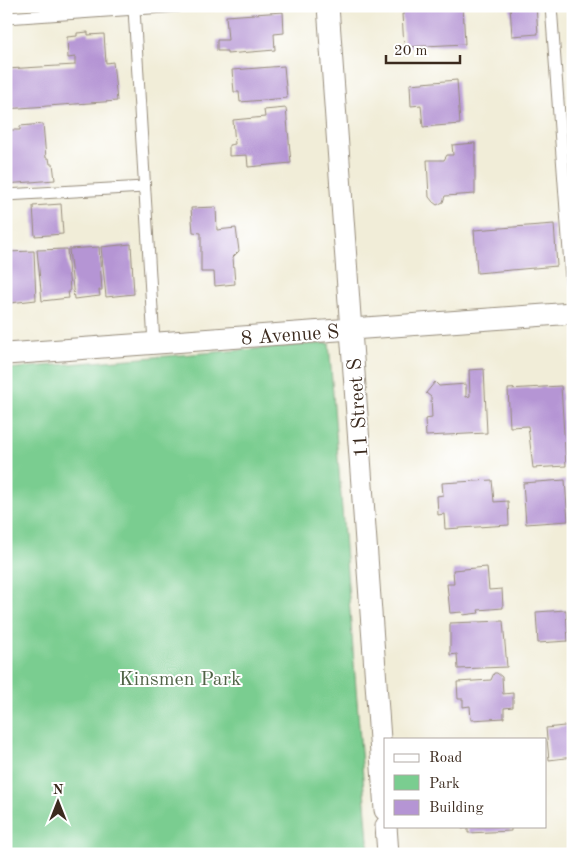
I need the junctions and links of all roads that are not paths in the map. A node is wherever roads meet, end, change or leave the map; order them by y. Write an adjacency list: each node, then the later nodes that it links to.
1 (179, 6): 4 (lane)
2 (328, 6): 10 (street, 11 Street S)
3 (551, 6): 8 (lane)
4 (134, 9): 5 (lane); 6 (lane)
5 (6, 18)
6 (144, 187): 7 (lane); 11 (lane)
7 (6, 195)
8 (573, 306)
9 (573, 313): 10 (street, 8 Avenue S)
10 (351, 329): 11 (street, 8 Avenue S); 13 (street, 11 Street S)
11 (154, 344): 12 (street, 8 Avenue S)
12 (6, 354)
13 (384, 796)
14 (386, 828): 15 (street)
15 (388, 854)

